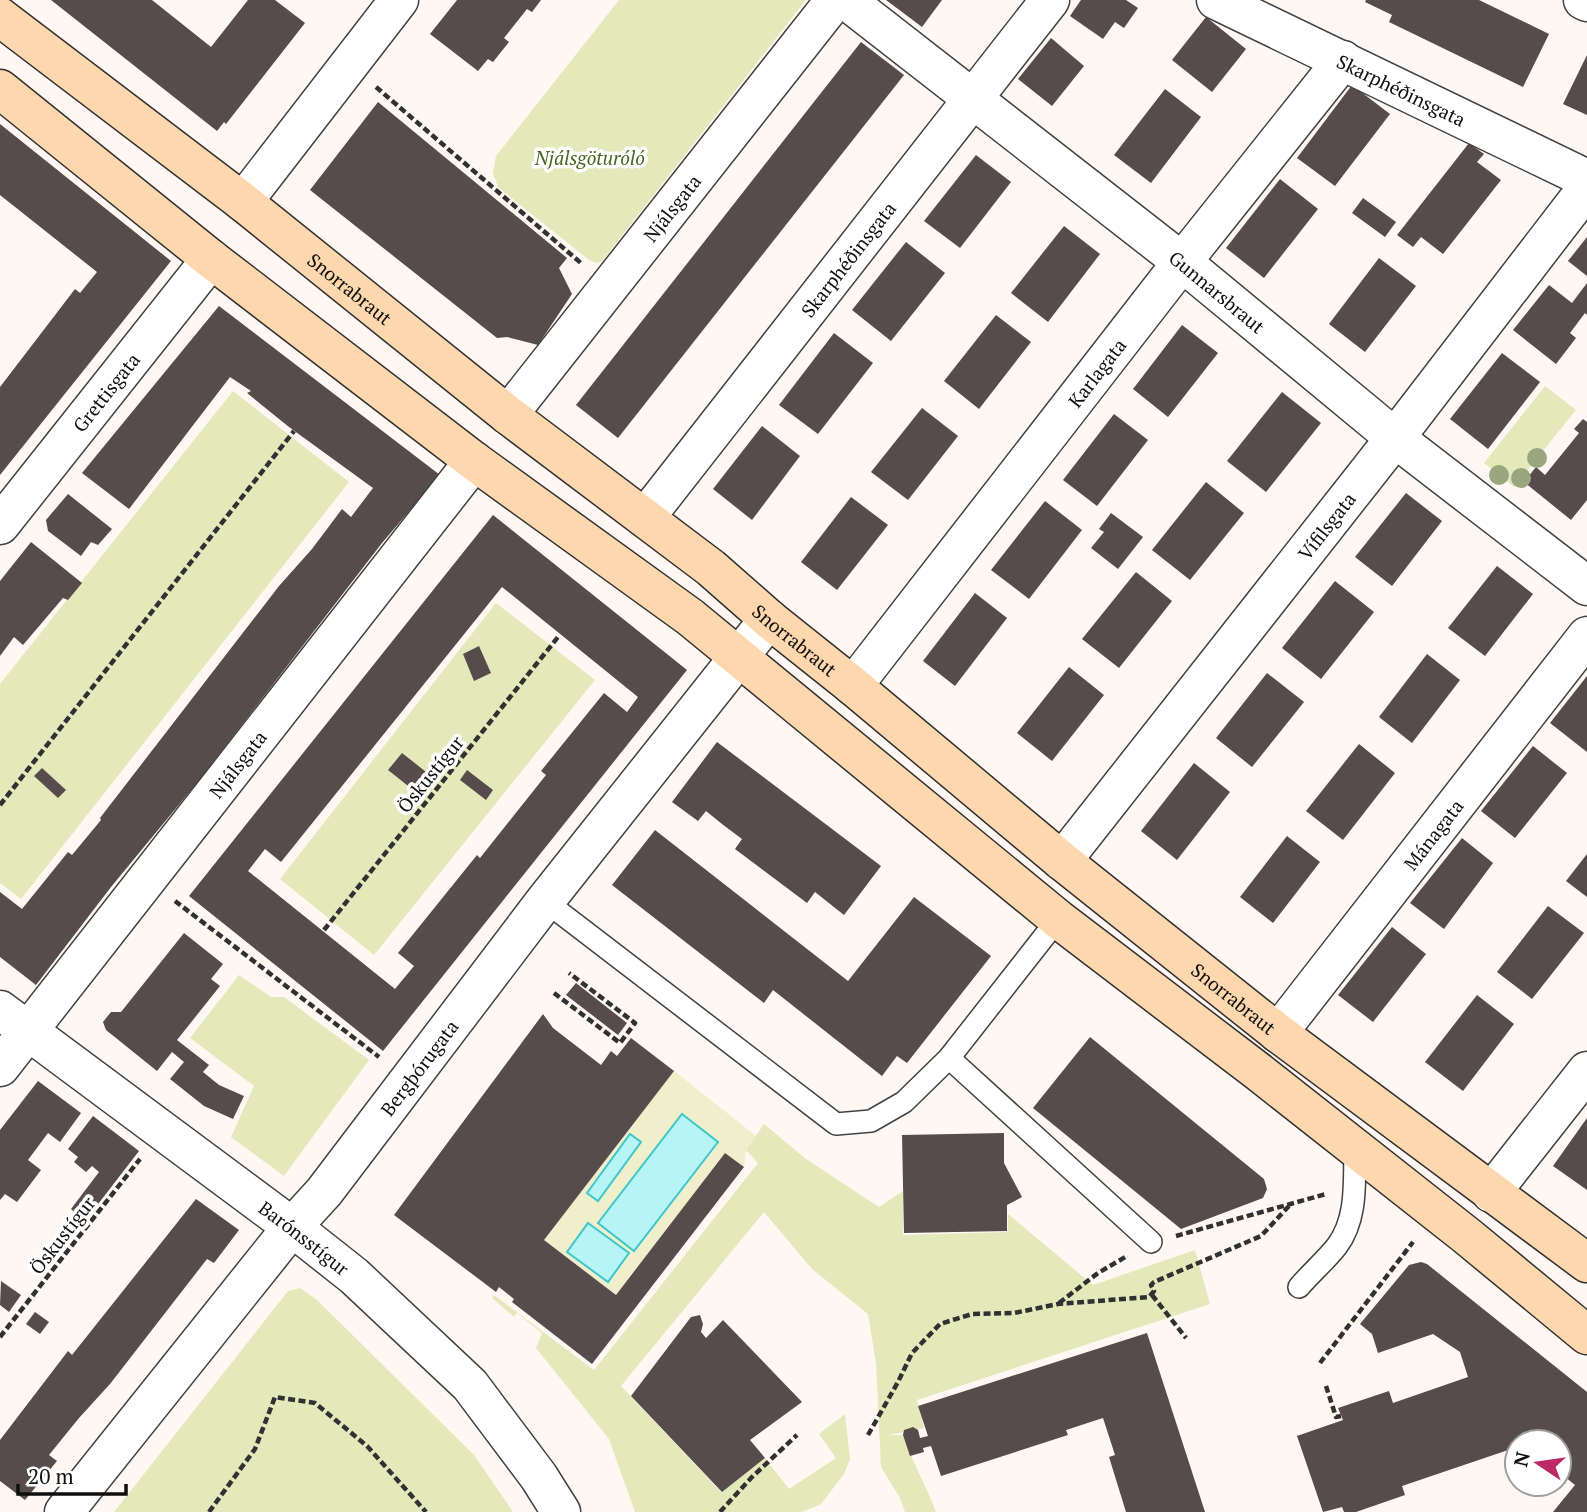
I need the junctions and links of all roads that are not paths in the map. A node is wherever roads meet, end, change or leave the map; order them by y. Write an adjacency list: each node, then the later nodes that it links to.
1 (399, 0): 12 (street)
2 (835, 0): 15 (street, Njálsgata)
3 (846, 0): 9 (street, Gunnarsbraut)
4 (1050, 0): 9 (street, Skarphéðinsgata)
5 (1216, 0): 7 (street, Skarphéðinsgata)
6 (0, 17): 12 (main road, Snorrabraut)
7 (1343, 60): 10 (street, Skarphéðinsgata); 14 (street, Karlagata)
8 (0, 89): 13 (main road)
9 (973, 98): 14 (street, Gunnarsbraut); 18 (street, Skarphéðinsgata)
10 (1587, 179)
11 (1587, 188): 16 (street, Vífilsgata)
12 (243, 202): 15 (main road, Snorrabraut)
13 (211, 259): 17 (main road); 19 (street, Grettisgata)
14 (1182, 262): 16 (street, Gunnarsbraut); 24 (street, Karlagata)
15 (508, 415): 18 (main road, Snorrabraut)
16 (1395, 438): 20 (street, Gunnarsbraut); 25 (street, Vífilsgata)
17 (474, 461): 23 (main road); 28 (street, Njálsgata)
18 (645, 518): 21 (main road, Snorrabraut)
19 (0, 525)
20 (1587, 586)
21 (769, 619): 23 (street, Bergþórugata); 24 (main road, Snorrabraut)
22 (1587, 636): 29 (street, Mánagata)
23 (738, 656): 26 (street, Bergþórugata); 27 (main road)
24 (853, 686): 25 (main road, Snorrabraut)
25 (1062, 861): 29 (main road, Snorrabraut)
26 (545, 901): 30 (lane); 35 (street, Bergþórugata)
27 (1058, 919): 30 (lane); 33 (main road)
28 (14, 1020): 31 (street, Njálsgata); 35 (street, Barónsstígur)
29 (1278, 1033): 34 (main road, Snorrabraut)
30 (949, 1058): 36 (lane)
31 (0, 1067)
32 (1587, 1071): 34 (street)
33 (1354, 1167): 38 (lane); 39 (main road)
34 (1491, 1193): 37 (main road, Snorrabraut)
35 (292, 1227): 40 (street, Bergþórugata); 41 (street, Barónsstígur)
36 (1151, 1242)
37 (1587, 1263)
38 (1299, 1286)
39 (1587, 1335)
40 (64, 1512)
41 (561, 1512)

